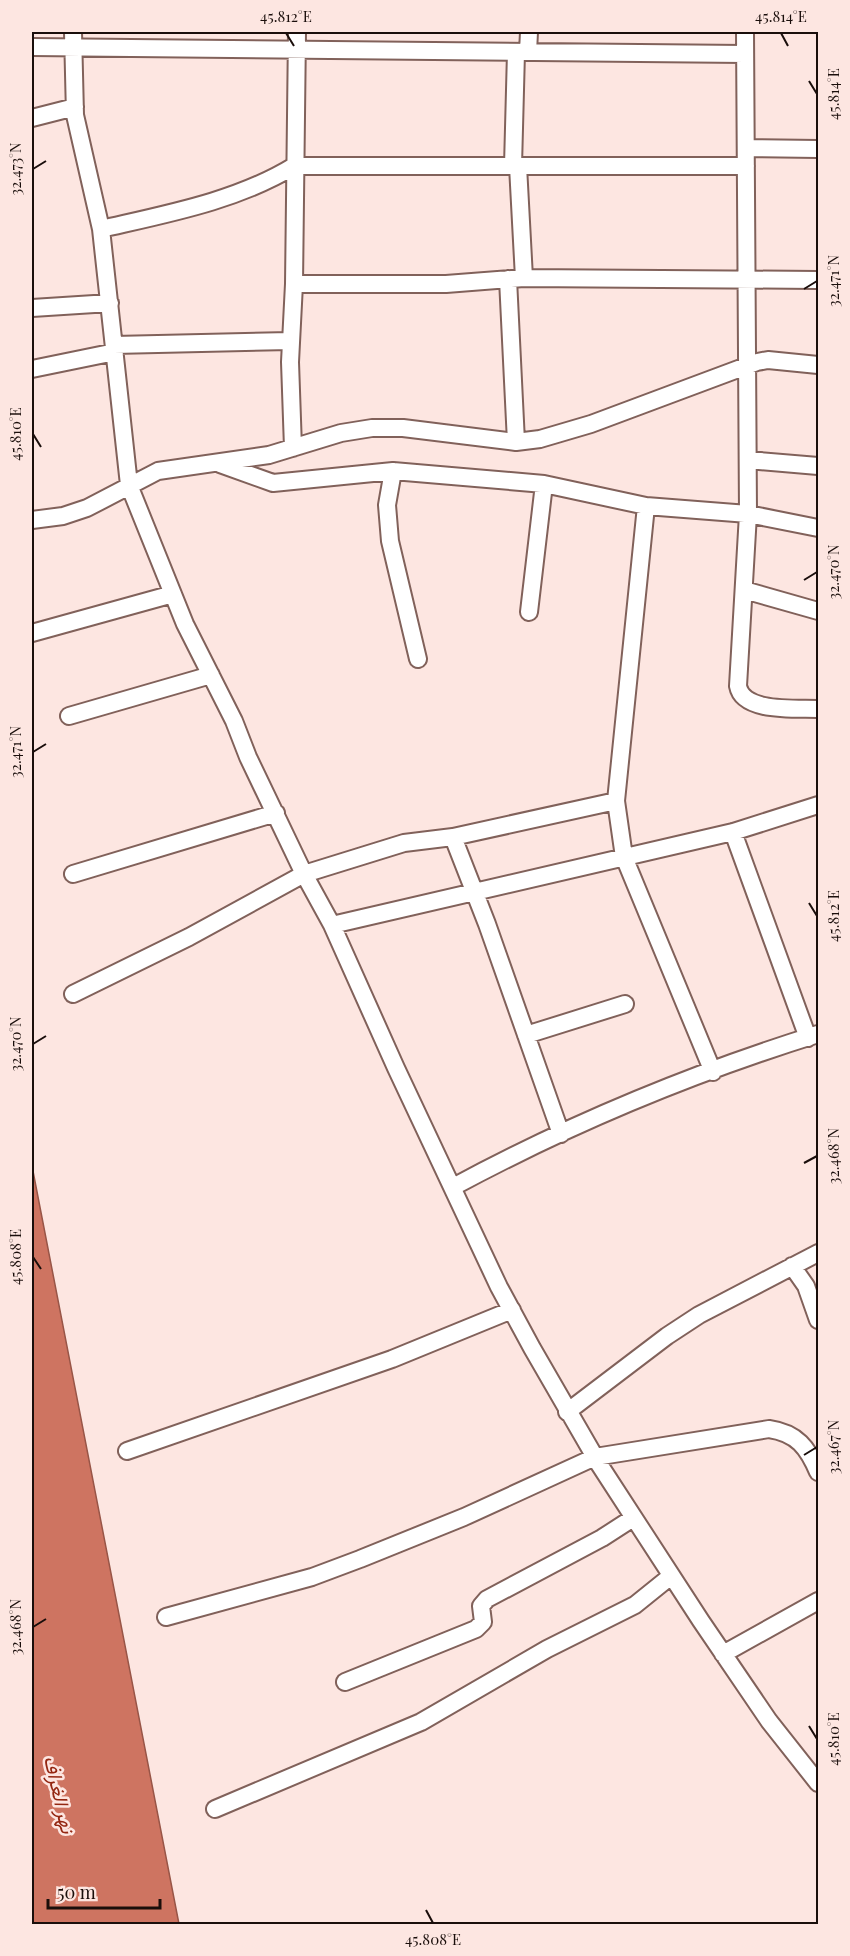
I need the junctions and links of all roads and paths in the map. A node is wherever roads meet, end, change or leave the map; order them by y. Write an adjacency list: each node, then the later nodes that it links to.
1 (297, 32): 6 (street)
2 (529, 32): 7 (street)
3 (745, 32): 8 (street)
4 (73, 40): 5 (street); 6 (street); 9 (street)
5 (32, 47)
6 (297, 50): 7 (street); 13 (street)
7 (522, 52): 8 (street); 14 (street)
8 (745, 54): 11 (street)
9 (75, 107): 10 (street); 16 (street)
10 (32, 117)
11 (746, 148): 12 (street); 15 (street)
12 (819, 149)
13 (294, 166): 14 (street); 16 (street); 20 (street)
14 (515, 166): 15 (street); 17 (street)
15 (746, 166): 18 (street)
16 (101, 229): 21 (street)
17 (516, 278): 18 (street); 20 (street); 28 (street)
18 (747, 280): 19 (street); 26 (street)
19 (819, 280)
20 (294, 284): 23 (street)
21 (110, 303): 22 (street); 24 (street)
22 (32, 308)
23 (290, 340): 24 (street); 29 (street)
24 (115, 349): 27 (street); 35 (street)
25 (819, 365): 26 (street)
26 (747, 367): 28 (street); 30 (street)
27 (32, 369)
28 (516, 442): 29 (street)
29 (293, 448): 31 (street)
30 (748, 460): 32 (street); 37 (street)
31 (220, 464): 33 (street); 35 (street)
32 (819, 466)
33 (393, 471): 34 (street); 45 (street)
34 (544, 484): 36 (street); 43 (street)
35 (129, 485): 38 (street); 41 (street)
36 (646, 506): 37 (street); 49 (street)
37 (748, 514): 39 (street); 40 (street)
38 (32, 520)
39 (819, 528)
40 (744, 590): 42 (street); 47 (street)
41 (173, 594): 44 (street); 46 (street)
42 (819, 611)
43 (529, 612)
44 (32, 633)
45 (418, 659)
46 (211, 675): 48 (street); 51 (street)
47 (819, 709)
48 (69, 716)
49 (616, 801): 53 (street); 54 (street)
50 (819, 805): 52 (street)
51 (276, 813): 55 (street); 56 (street)
52 (733, 832): 54 (street); 62 (street)
53 (453, 837): 56 (street); 57 (street)
54 (624, 857): 57 (street); 63 (street)
55 (73, 874)
56 (304, 874): 58 (street); 59 (street)
57 (475, 892): 58 (street); 61 (street)
58 (332, 925): 65 (street)
59 (73, 994)
60 (625, 1004): 61 (street)
61 (526, 1035): 64 (street)
62 (816, 1036): 63 (street)
63 (713, 1072): 64 (street)
64 (561, 1134): 65 (street)
65 (453, 1187): 68 (street)
66 (819, 1253): 67 (street)
67 (792, 1266): 69 (street); 70 (street)
68 (512, 1310): 70 (street); 71 (street)
69 (819, 1320)
70 (567, 1412): 72 (street)
71 (127, 1451)
72 (595, 1457): 73 (street); 74 (street); 77 (street)
73 (819, 1473)
74 (633, 1518): 75 (street); 79 (street)
75 (671, 1576): 78 (street); 81 (street)
76 (819, 1601): 78 (street)
77 (166, 1617)
78 (723, 1654): 80 (street)
79 (345, 1682)
80 (816, 1776)
81 (215, 1809)

